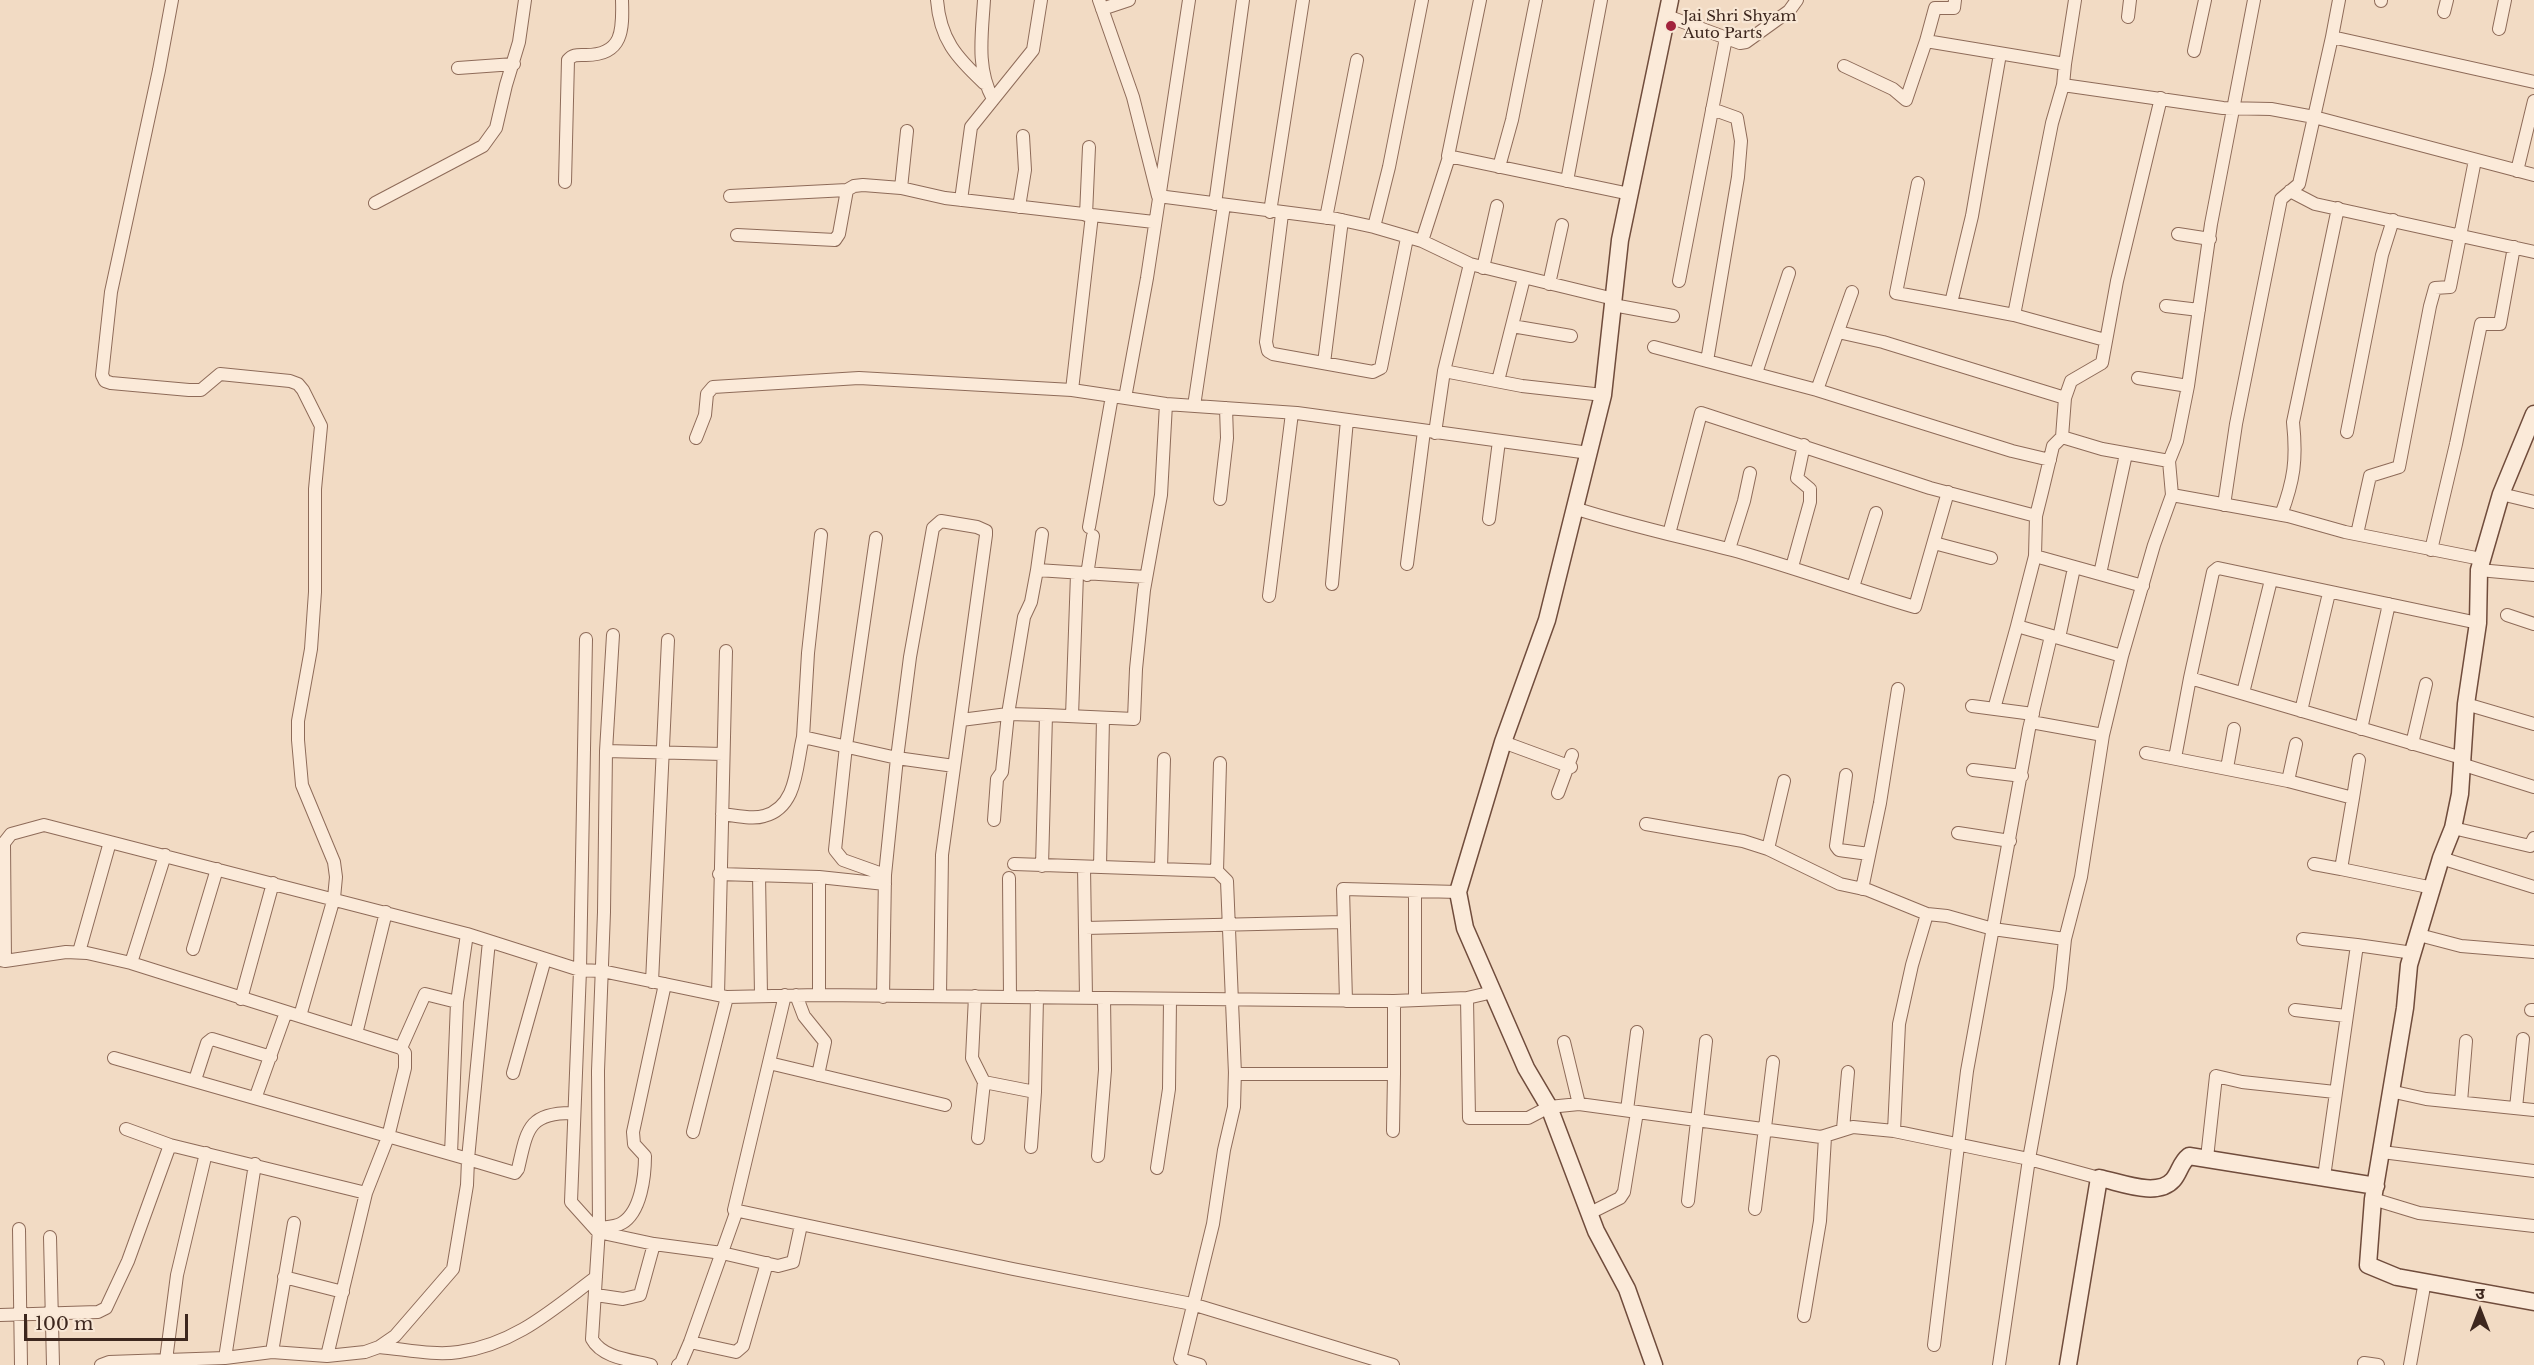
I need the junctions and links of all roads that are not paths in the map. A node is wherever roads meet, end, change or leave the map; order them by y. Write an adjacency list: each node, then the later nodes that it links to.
1 (172, 0): 256 (street)
2 (525, 0): 33 (street)
3 (622, 0): 55 (street)
4 (937, 0): 37 (street)
5 (984, 0): 37 (street)
6 (1041, 0): 41 (street)
7 (1129, 0): 23 (street)
8 (1189, 0): 62 (street)
9 (1243, 0): 65 (street)
10 (1303, 0): 69 (street)
11 (1422, 0): 76 (street)
12 (1480, 0): 49 (street)
13 (1536, 0): 51 (street)
14 (1600, 0): 54 (street)
15 (1797, 0): 28 (street)
16 (1955, 0): 29 (street)
17 (2075, 0): 34 (street)
18 (2130, 0): 25 (street)
19 (2205, 0): 30 (street)
20 (2254, 0): 43 (street)
21 (2338, 0): 27 (street)
22 (2505, 0): 26 (street)
23 (1100, 4): 62 (street)
24 (1669, 8): 28 (street); 60 (street)
25 (2128, 17)
26 (2499, 29)
27 (2332, 36): 38 (street); 45 (street)
28 (1726, 38): 44 (street)
29 (1926, 41): 31 (street); 35 (street)
30 (2194, 51)
31 (2000, 54): 34 (street); 93 (street)
32 (1357, 60): 71 (street)
33 (514, 64): 36 (street); 64 (street)
34 (2065, 64): 39 (street)
35 (1844, 66)
36 (458, 68)
37 (984, 82): 41 (street)
38 (2534, 82)
39 (2063, 85): 40 (street); 96 (street)
40 (2161, 98): 43 (street); 101 (street)
41 (993, 99): 63 (street)
42 (2534, 101): 52 (street)
43 (2233, 108): 45 (street); 81 (street)
44 (1712, 110): 89 (street); 103 (street)
45 (2314, 117): 50 (street); 59 (street)
46 (907, 131): 57 (street)
47 (1023, 136): 67 (street)
48 (1089, 147): 70 (street)
49 (1449, 157): 51 (street); 82 (street)
50 (2475, 160): 52 (street); 79 (street)
51 (1499, 167): 54 (street)
52 (2517, 171): 53 (street)
53 (2534, 175)
54 (1567, 181): 60 (street)
55 (565, 182)
56 (1918, 183): 93 (street)
57 (901, 188): 58 (street); 63 (street)
58 (848, 190): 61 (street); 78 (street)
59 (2290, 191): 68 (street); 139 (street)
60 (1630, 194): 92 (street)
61 (730, 196)
62 (1158, 196): 65 (street); 74 (street)
63 (961, 200): 67 (street)
64 (375, 203)
65 (1219, 204): 69 (street); 117 (street)
66 (1497, 206): 86 (street)
67 (1019, 207): 70 (street)
68 (2338, 208): 73 (street); 142 (street)
69 (1276, 213): 71 (street); 104 (street)
70 (1089, 215): 74 (street); 110 (street)
71 (1326, 218): 72 (street)
72 (1342, 220): 76 (street); 104 (street)
73 (2393, 220): 79 (street); 123 (street)
74 (1154, 222): 114 (street)
75 (1562, 225): 90 (street)
76 (1374, 227): 80 (street)
77 (2178, 234): 81 (street)
78 (737, 235)
79 (2461, 235): 83 (street); 147 (street)
80 (1407, 238): 82 (street); 104 (street)
81 (2210, 239): 95 (street)
82 (1422, 242): 85 (street)
83 (2514, 247): 84 (street); 152 (street)
84 (2534, 252)
85 (1470, 264): 86 (street); 105 (street)
86 (1483, 268): 88 (street)
87 (1789, 273): 106 (street)
88 (1524, 278): 90 (street); 98 (street)
89 (1679, 281)
90 (1549, 284): 92 (street)
91 (1852, 292): 99 (street)
92 (1614, 302): 97 (street); 112 (street)
93 (1951, 303): 96 (street)
94 (2166, 306): 95 (street)
95 (2199, 310): 109 (street)
96 (2014, 315): 101 (street)
97 (1673, 316)
98 (1512, 326): 100 (street); 108 (street)
99 (1838, 332): 111 (street); 115 (street)
100 (1571, 336)
101 (2105, 340): 115 (street)
102 (1654, 347): 103 (street)
103 (1707, 361): 106 (street)
104 (1324, 363)
105 (1444, 371): 108 (street); 122 (street)
106 (1756, 373): 111 (street)
107 (2138, 378): 109 (street)
108 (1498, 381): 112 (street)
109 (2188, 386): 132 (street)
110 (1072, 390): 113 (street); 126 (street)
111 (1817, 390): 131 (street)
112 (1603, 395): 129 (street)
113 (1112, 396): 114 (street); 160 (street)
114 (1125, 398): 116 (street)
115 (2065, 398): 125 (street)
116 (1166, 404): 117 (street); 163 (street)
117 (1194, 406): 118 (street)
118 (1226, 408): 119 (street); 137 (street)
119 (1292, 413): 121 (street); 169 (street)
120 (2534, 414): 124 (street)
121 (1347, 420): 122 (street); 165 (street)
122 (1429, 432): 127 (street); 155 (street)
123 (2347, 432)
124 (2531, 432): 135 (street)
125 (2062, 437): 130 (street); 131 (street)
126 (696, 438)
127 (1499, 441): 129 (street); 144 (street)
128 (1804, 445): 134 (street); 146 (street); 157 (street)
129 (1589, 453): 140 (street)
130 (2126, 454): 132 (street); 161 (street)
131 (2050, 460): 143 (street)
132 (2169, 461): 136 (street)
133 (1750, 473): 151 (street)
134 (1948, 492): 143 (street); 150 (street)
135 (2501, 494): 138 (street); 156 (street)
136 (2172, 495): 139 (street); 166 (street)
137 (1220, 499)
138 (2534, 502)
139 (2224, 505): 142 (street)
140 (1574, 508): 146 (street); 200 (street)
141 (1876, 513): 167 (street)
142 (2281, 515): 147 (street)
143 (2036, 516): 153 (street)
144 (1489, 519)
145 (1042, 534): 159 (street)
146 (1669, 534): 151 (street)
147 (2357, 534): 152 (street)
148 (821, 535): 199 (street)
149 (876, 537): 203 (street)
150 (1934, 543): 154 (street); 167 (street)
151 (1729, 549): 157 (street)
152 (2431, 550): 156 (street)
153 (2035, 556): 158 (street); 174 (street)
154 (1991, 558)
155 (1407, 564)
156 (2480, 565): 162 (street); 172 (street)
157 (1792, 567): 167 (street)
158 (2074, 568): 161 (street); 176 (street)
159 (1037, 570): 160 (street); 189 (street)
160 (1082, 574): 163 (street); 191 (street)
161 (2100, 574): 166 (street)
162 (2534, 575)
163 (1146, 578): 192 (street)
164 (2271, 580): 168 (street); 181 (street); 184 (street)
165 (1332, 584)
166 (2143, 586): 180 (street)
167 (1853, 587)
168 (2329, 593): 170 (street); 188 (street)
169 (1269, 596)
170 (2388, 604): 172 (street); 197 (street)
171 (2507, 615): 173 (street)
172 (2478, 623): 185 (street)
173 (2534, 624)
174 (2017, 626): 176 (street); 187 (street)
175 (613, 635): 204 (street)
176 (2055, 637): 180 (street); 193 (street)
177 (586, 639): 276 (street)
178 (668, 640): 205 (street)
179 (726, 651): 207 (street)
180 (2122, 656): 198 (street)
181 (2190, 678): 184 (street); 209 (street)
182 (2426, 684): 202 (street)
183 (1898, 689): 233 (street)
184 (2243, 693): 188 (street)
185 (2466, 704): 195 (street); 212 (street)
186 (1972, 706): 187 (street)
187 (1994, 709): 193 (street)
188 (2301, 711): 197 (street)
189 (1008, 714): 190 (street); 194 (street); 225 (street)
190 (1046, 715): 191 (street); 238 (street)
191 (1072, 716): 192 (street)
192 (1103, 718): 240 (street)
193 (2032, 718): 198 (street); 218 (street)
194 (961, 720): 208 (street); 214 (street)
195 (2534, 724)
196 (2234, 729): 215 (street)
197 (2361, 729): 202 (street)
198 (2103, 735): 265 (street)
199 (803, 737): 203 (street); 224 (street)
200 (1503, 742): 222 (street); 255 (street)
201 (2296, 744): 220 (street)
202 (2412, 744): 212 (street)
203 (846, 746): 208 (street); 249 (street)
204 (606, 751): 205 (street); 277 (street)
205 (663, 752): 207 (street); 278 (street)
206 (2146, 753): 209 (street)
207 (723, 754): 224 (street)
208 (897, 758): 214 (street); 249 (street)
209 (2175, 758): 215 (street)
210 (1164, 759): 242 (street)
211 (2359, 760): 223 (street)
212 (2462, 761): 221 (street); 227 (street)
213 (1220, 764): 244 (street)
214 (954, 766): 284 (street)
215 (2227, 768): 220 (street)
216 (1973, 770): 218 (street)
217 (1846, 775): 233 (street)
218 (2022, 776): 230 (street)
219 (1784, 781): 232 (street)
220 (2288, 781): 223 (street)
221 (2534, 787)
222 (1558, 793)
223 (2353, 798): 243 (street)
224 (722, 814): 245 (street)
225 (994, 820)
226 (1646, 824): 232 (street)
227 (2453, 828): 229 (street); 235 (street)
228 (1958, 833): 230 (street)
229 (2534, 838)
230 (2010, 841): 262 (street)
231 (110, 842): 234 (street); 271 (street); 274 (street)
232 (1768, 849): 253 (street)
233 (1869, 854): 253 (street)
234 (165, 855): 241 (street); 275 (street)
235 (2441, 858): 251 (street); 252 (street)
236 (1014, 864): 238 (street)
237 (2314, 864): 243 (street)
238 (1042, 866): 239 (street)
239 (1084, 867): 240 (street); 261 (street)
240 (1100, 867): 242 (street)
241 (218, 869): 250 (street); 269 (street)
242 (1161, 869): 244 (street)
243 (2341, 869): 252 (street)
244 (1217, 871): 260 (street)
245 (719, 874): 246 (street); 283 (street)
246 (759, 875): 247 (street); 280 (street)
247 (819, 877): 249 (street); 282 (street)
248 (1009, 878): 287 (street)
249 (885, 880): 286 (street)
250 (273, 883): 256 (street); 292 (street)
251 (2534, 887)
252 (2433, 888): 264 (street)
253 (1862, 889): 258 (street)
254 (1415, 891): 255 (street); 259 (street); 294 (street)
255 (1458, 892): 279 (street)
256 (333, 898): 257 (street); 301 (street)
257 (386, 912): 263 (street); 304 (street)
258 (1928, 914): 262 (street); 338 (street)
259 (1343, 922): 260 (street); 296 (street)
260 (1230, 926): 261 (street); 295 (street)
261 (1085, 928): 289 (street)
262 (1993, 929): 265 (street); 343 (street)
263 (467, 934): 267 (street); 298 (street)
264 (2419, 935): 270 (street); 272 (street)
265 (2065, 939): 352 (street)
266 (2303, 939): 268 (street)
267 (489, 941): 273 (street); 351 (street)
268 (2357, 945): 272 (street); 302 (street)
269 (193, 949)
270 (2534, 951)
271 (79, 952): 274 (street); 275 (street)
272 (2413, 953): 321 (street)
273 (545, 959): 276 (street); 316 (street)
274 (3, 960)
275 (131, 963): 292 (street)
276 (580, 970): 277 (street); 332 (street)
277 (602, 971): 278 (street); 368 (street)
278 (659, 983): 283 (street); 368 (street)
279 (1493, 992): 291 (street); 328 (street)
280 (761, 995): 281 (street); 283 (street)
281 (790, 995): 282 (street); 313 (street); 318 (street)
282 (819, 995): 286 (street)
283 (722, 996): 339 (street)
284 (940, 996): 285 (street); 286 (street)
285 (975, 996): 287 (street); 320 (street)
286 (883, 997)
287 (1010, 997): 288 (street)
288 (1037, 997): 289 (street); 322 (street)
289 (1086, 998): 290 (street)
290 (1104, 998): 293 (street); 349 (street)
291 (1467, 998): 294 (street); 328 (street)
292 (241, 999): 300 (street)
293 (1170, 1000): 295 (street); 354 (street)
294 (1415, 1000): 297 (street)
295 (1232, 1001): 296 (street); 314 (street)
296 (1346, 1001): 297 (street)
297 (1394, 1001): 317 (street)
298 (456, 1002): 309 (street); 348 (street)
299 (2295, 1010): 302 (street)
300 (286, 1012): 301 (street); 310 (street)
301 (300, 1016): 304 (street)
302 (2346, 1016): 323 (street)
303 (1637, 1032): 331 (street)
304 (356, 1034): 309 (street)
305 (2523, 1039): 329 (street)
306 (1706, 1041): 333 (street)
307 (2466, 1041): 325 (street)
308 (1564, 1042): 326 (street)
309 (401, 1048): 340 (street)
310 (271, 1057): 319 (street); 324 (street)
311 (114, 1058): 319 (street)
312 (1773, 1062): 335 (street)
313 (769, 1063): 318 (street); 362 (street)
314 (1235, 1070): 317 (street); 379 (street)
315 (1848, 1072): 336 (street)
316 (513, 1073)
317 (1394, 1074): 337 (street)
318 (818, 1075): 327 (street)
319 (195, 1080): 324 (street)
320 (984, 1082): 322 (street); 342 (street)
321 (2390, 1091): 325 (street); 346 (street)
322 (1035, 1092): 345 (street)
323 (2335, 1092): 350 (street); 356 (street)
324 (255, 1096): 340 (street)
325 (2461, 1102): 329 (street)
326 (1579, 1104): 328 (street); 331 (street)
327 (945, 1105)
328 (1549, 1107): 363 (street)
329 (2516, 1108): 330 (street)
330 (2534, 1110)
331 (1632, 1111): 333 (street); 363 (street)
332 (574, 1113): 351 (street); 368 (street)
333 (1697, 1120): 335 (street); 360 (street)
334 (126, 1129): 344 (street)
335 (1765, 1129): 341 (street); 361 (street)
336 (1843, 1129): 338 (street); 341 (street)
337 (1394, 1131)
338 (1894, 1131): 343 (street)
339 (693, 1132)
340 (388, 1137): 348 (street); 359 (street)
341 (1825, 1137): 383 (street)
342 (978, 1138)
343 (1959, 1143): 352 (street); 385 (street)
344 (170, 1145): 347 (street); 382 (street)
345 (1031, 1147)
346 (2382, 1152): 355 (street); 358 (street)
347 (206, 1153): 353 (street); 390 (street)
348 (451, 1154): 351 (street)
349 (1098, 1156)
350 (2207, 1158): 356 (street); 357 (street)
351 (468, 1159): 386 (street)
352 (2029, 1159): 357 (street); 401 (street)
353 (255, 1164): 359 (street); 389 (street)
354 (1157, 1168)
355 (2534, 1171)
356 (2324, 1177): 358 (street)
357 (2099, 1178): 402 (street)
358 (2374, 1192): 366 (street); 375 (street)
359 (366, 1193): 376 (street)
360 (1688, 1201)
361 (1755, 1209)
362 (737, 1210): 365 (street); 371 (street)
363 (1590, 1213): 400 (street)
364 (294, 1223): 373 (street)
365 (801, 1225): 372 (street); 379 (street)
366 (2534, 1226)
367 (19, 1229): 380 (street)
368 (598, 1230): 370 (street); 374 (street)
369 (50, 1237): 382 (street)
370 (654, 1244): 371 (street); 377 (street)
371 (722, 1253): 372 (street); 384 (street)
372 (767, 1263): 384 (street)
373 (285, 1277): 376 (street); 387 (street)
374 (596, 1277): 377 (street); 386 (street)
375 (2425, 1281): 378 (street); 404 (street)
376 (343, 1292): 388 (street)
377 (596, 1295): 397 (street)
378 (2534, 1302)
379 (1192, 1304): 398 (street); 399 (street)
380 (22, 1314): 381 (street); 382 (street); 394 (street)
381 (0, 1315)
382 (53, 1315): 395 (street)
383 (1803, 1316)
384 (690, 1342): 393 (street)
385 (1934, 1344)
386 (380, 1347): 388 (street)
387 (272, 1352): 388 (street); 391 (street)
388 (327, 1356)
389 (225, 1358): 390 (street); 391 (street)
390 (166, 1360): 396 (street)
391 (246, 1360)
392 (2364, 1363): 403 (street)
393 (681, 1364)
394 (21, 1365)
395 (53, 1365)
396 (101, 1365)
397 (651, 1365)
398 (1200, 1365)
399 (1393, 1365)
400 (1654, 1365)
401 (1999, 1365)
402 (2068, 1365)
403 (2378, 1365)
404 (2410, 1365)

